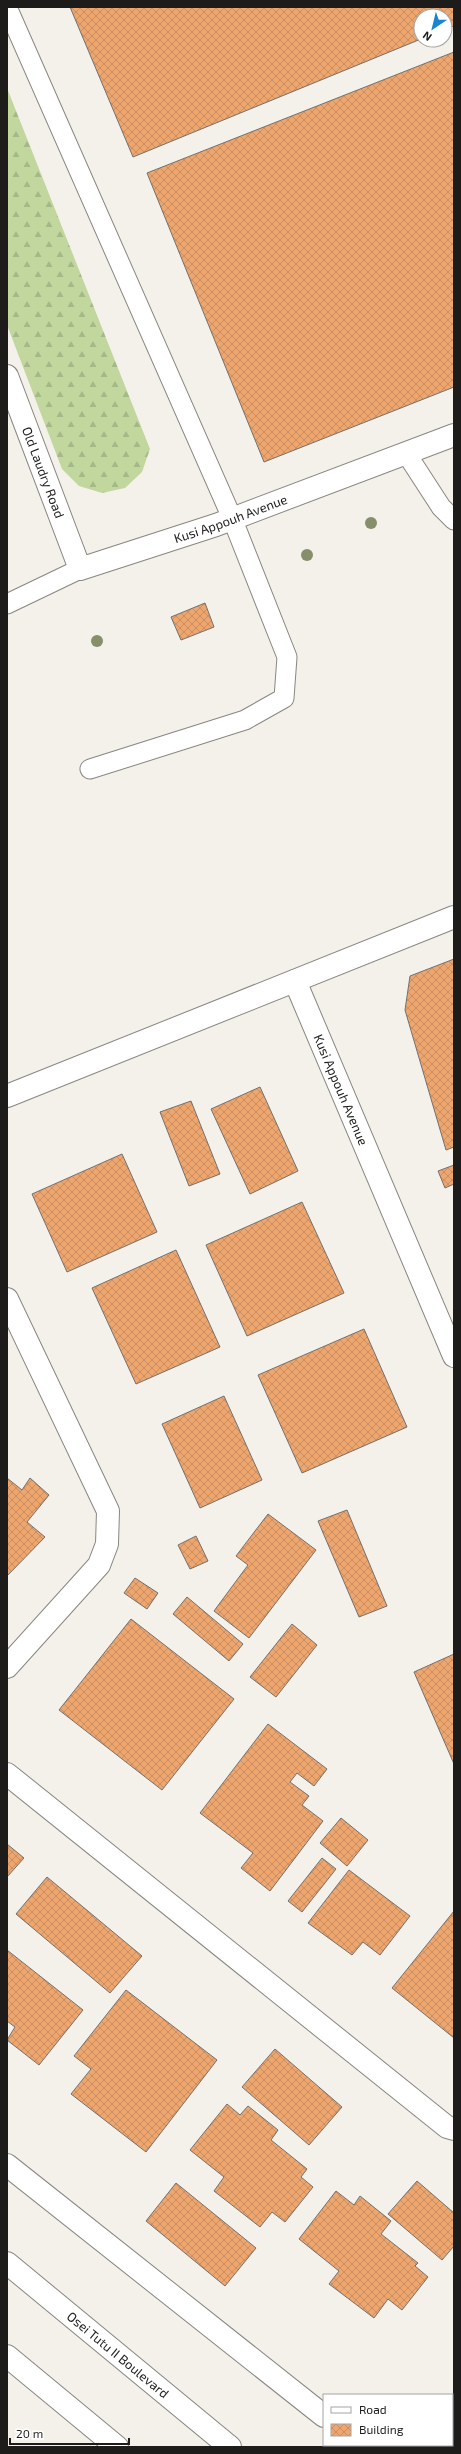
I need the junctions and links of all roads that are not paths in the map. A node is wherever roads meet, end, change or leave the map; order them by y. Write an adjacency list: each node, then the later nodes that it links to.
1 (7, 7): 5 (lane)
2 (7, 376): 7 (main road, Old Laudry Road)
3 (454, 435): 4 (main road, Kusi Appouh Avenue)
4 (406, 453): 5 (main road, Kusi Appouh Avenue); 6 (lane)
5 (232, 518): 7 (main road, Kusi Appouh Avenue); 9 (lane)
6 (454, 520)
7 (80, 570): 8 (lane, Kusi Appouh Avenue)
8 (7, 604)
9 (90, 769)
10 (454, 917): 11 (main road)
11 (295, 981): 12 (main road); 14 (main road, Kusi Appouh Avenue)
12 (7, 1096)
13 (7, 1299): 15 (main road)
14 (454, 1356)
15 (7, 1667)
16 (7, 1774): 17 (main road)
17 (454, 2129)
18 (7, 2165): 21 (main road)
19 (7, 2263): 23 (main road, Osei Tutu II Boulevard)
20 (7, 2356): 22 (main road)
21 (323, 2415)
22 (117, 2447)
23 (230, 2447)

